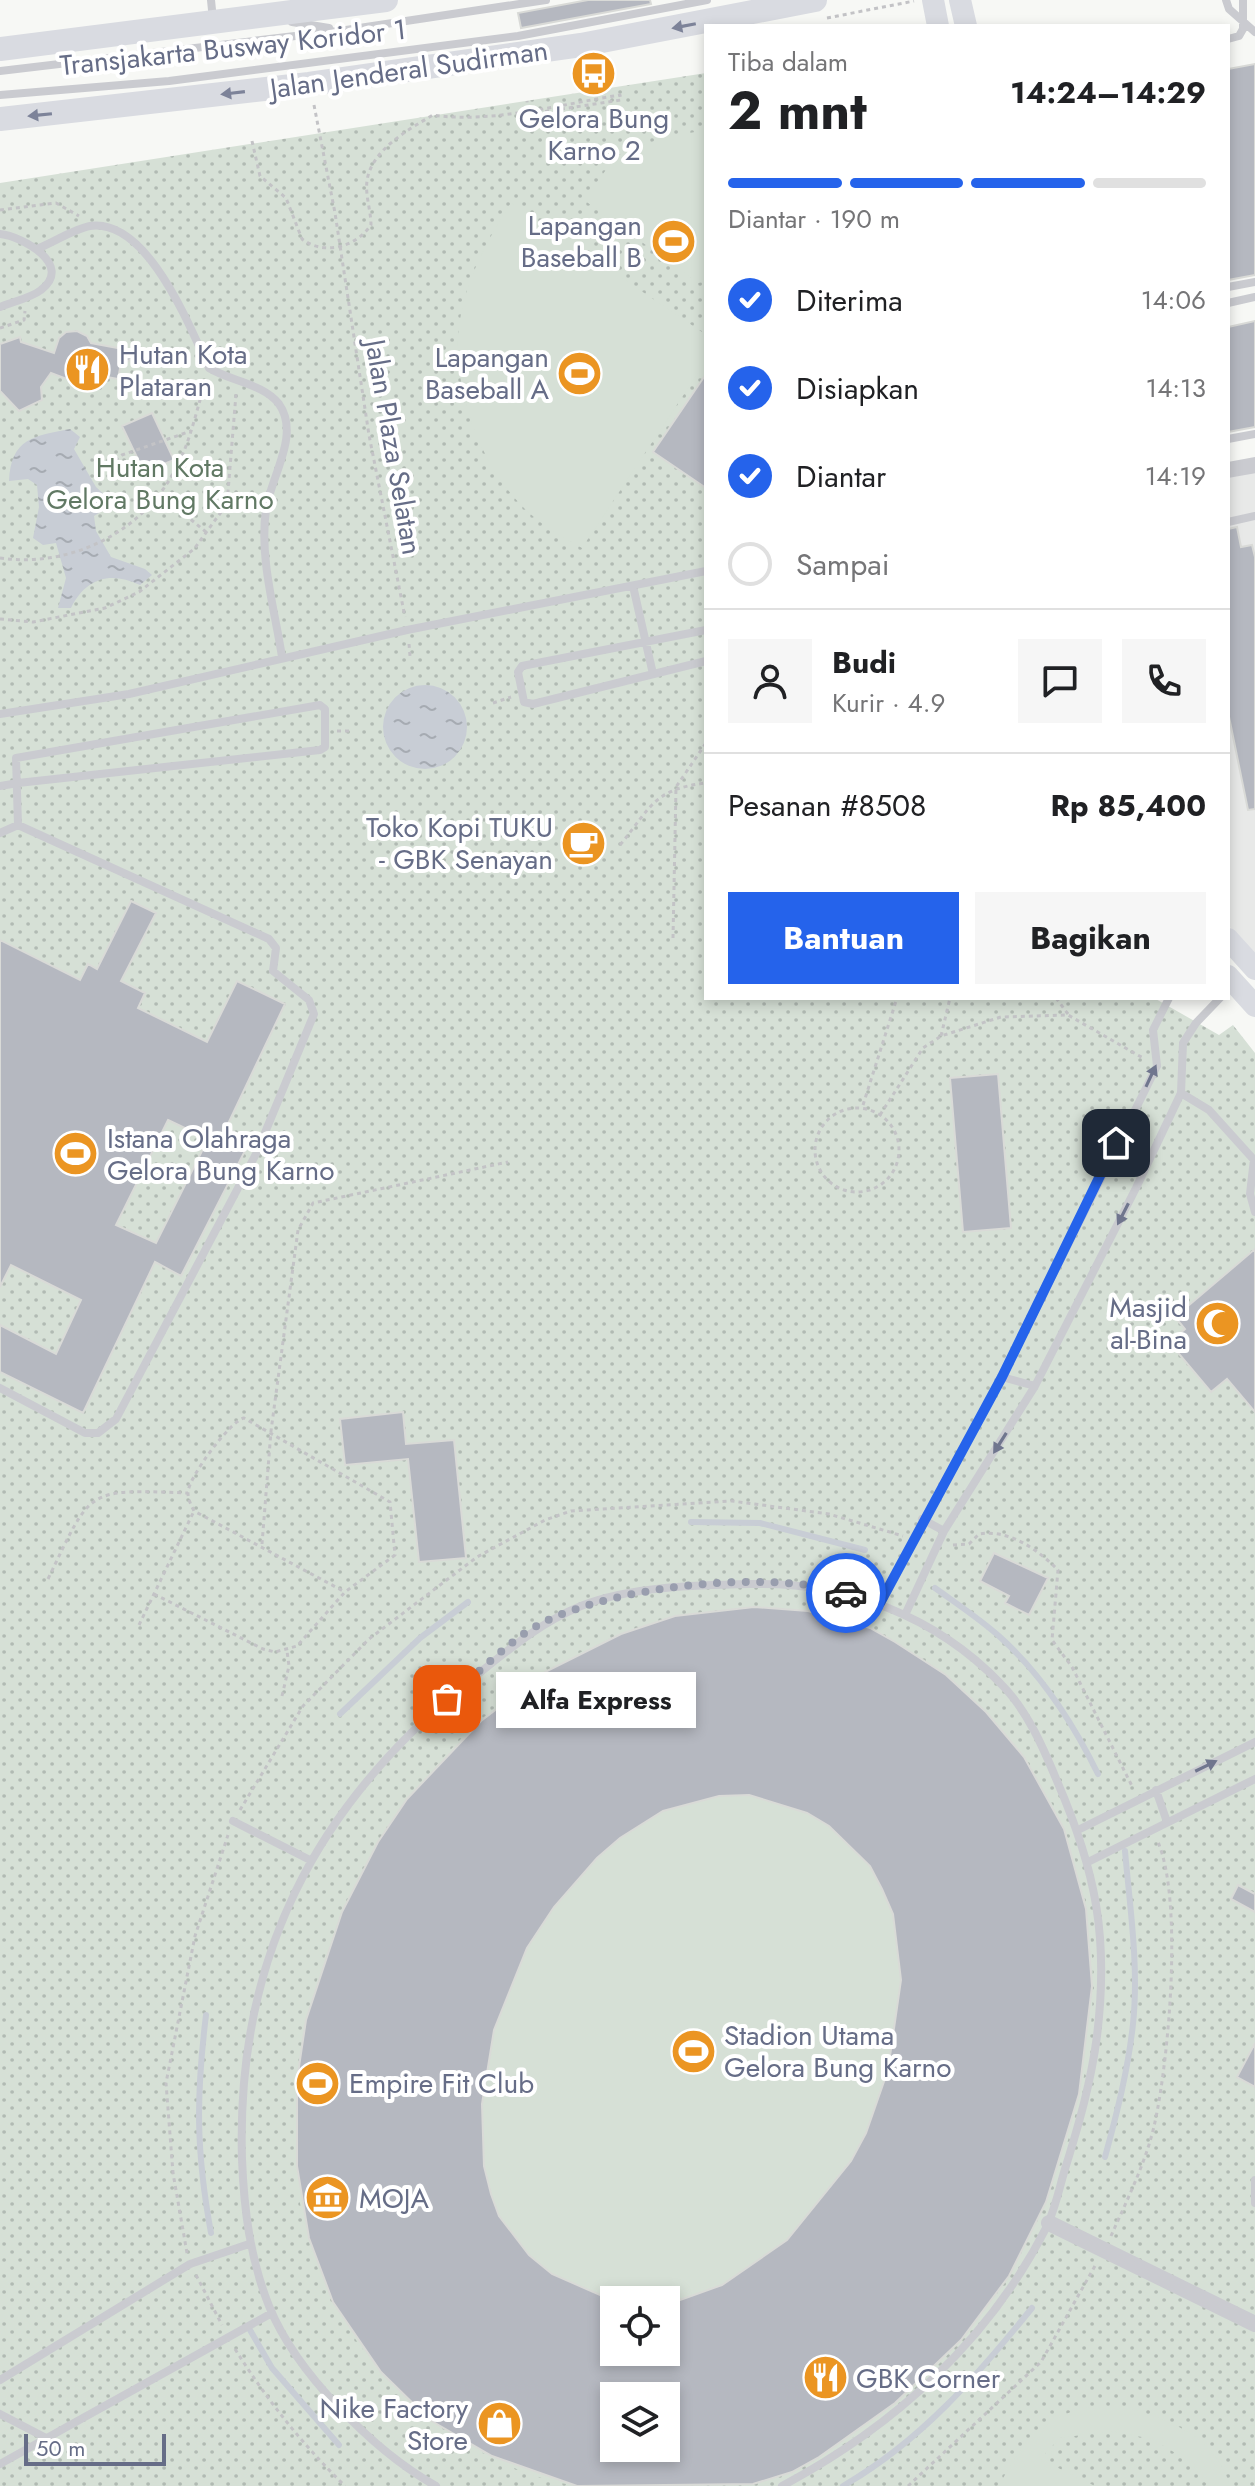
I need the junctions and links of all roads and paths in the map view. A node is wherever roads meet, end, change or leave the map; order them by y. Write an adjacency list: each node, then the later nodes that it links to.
1 (386, 0): 12 (main road)
2 (546, 0): 12 (lane, Transjakarta Busway Koridor 1)
3 (707, 0): 22 (lane, Transjakarta Busway Koridor 1)
4 (918, 0): 10 (path)
5 (933, 0): 16 (main road)
6 (960, 0): 17 (main road)
7 (1226, 0): 14 (lane)
8 (1243, 0): 14 (lane)
9 (282, 8): 12 (main road); 13 (main road)
10 (816, 10): 15 (main road, Jalan Jenderal Sudirman, one-way to 15)
11 (212, 12): 13 (main road); 21 (main road)
12 (346, 12): 13 (lane); 21 (lane, Transjakarta Busway Koridor 1)
13 (256, 19)
14 (1243, 21): 19 (lane); 20 (lane)
15 (723, 24)
16 (938, 24)
17 (966, 24)
18 (704, 27): 23 (main road, Jalan Jenderal Sudirman, one-way to 23)
19 (1255, 32)
20 (1230, 38)
21 (0, 52)
22 (169, 81): 24 (lane, Transjakarta Busway Koridor 1); 26 (lane)
23 (309, 84): 26 (main road, Jalan Jenderal Sudirman, one-way to 26); 32 (path, Jalan Plaza Selatan)
24 (0, 95)
25 (527, 101): 32 (path)
26 (80, 110): 27 (main road, Jalan Jenderal Sudirman, one-way to 27)
27 (0, 119)
28 (252, 141): 32 (path)
29 (0, 210): 30 (path)
30 (91, 226): 33 (lane); 39 (lane)
31 (0, 234): 33 (lane)
32 (338, 246): 57 (path, Jalan Plaza Selatan)
33 (39, 248): 38 (lane)
34 (1255, 282): 35 (lane)
35 (1230, 287)
36 (1255, 297): 37 (lane)
37 (1230, 303)
38 (0, 307)
39 (209, 368): 40 (lane); 41 (path)
40 (237, 383): 48 (path); 49 (lane)
41 (191, 431): 46 (path); 47 (path)
42 (1255, 434): 43 (lane)
43 (1230, 439)
44 (1255, 465): 45 (street)
45 (1230, 470)
46 (96, 475)
47 (160, 494): 52 (path); 53 (path)
48 (227, 504): 49 (path); 52 (path)
49 (266, 510): 61 (lane)
50 (1255, 516): 51 (lane)
51 (1230, 522)
52 (207, 532): 56 (path)
53 (0, 558)
54 (704, 571): 55 (lane)
55 (633, 586): 57 (lane); 59 (lane)
56 (0, 619)
57 (407, 630): 60 (path, Jalan Plaza Selatan); 61 (lane)
58 (704, 630): 59 (lane)
59 (645, 643): 63 (lane); 63 (lane)
60 (410, 656)
61 (282, 657): 64 (lane)
62 (704, 661): 63 (lane)
63 (653, 674)
64 (0, 714)
65 (704, 746): 69 (path)
66 (18, 783): 66 (lane); 68 (lane); 70 (lane)
67 (704, 783): 69 (path)
68 (0, 786)
69 (676, 787): 72 (path); 73 (path)
70 (18, 825): 71 (lane); 95 (lane)
71 (0, 833)
72 (620, 845)
73 (673, 938)
74 (1230, 941): 75 (main road)
75 (1254, 968): 76 (lane)
76 (1230, 986)
77 (1230, 988): 83 (main road)
78 (896, 1000): 88 (path)
79 (950, 1000): 85 (path)
80 (1057, 1000): 84 (path)
81 (1168, 1000): 86 (lane)
82 (1216, 1000): 87 (lane)
83 (1255, 1006)
84 (1068, 1015): 85 (path); 86 (path)
85 (941, 1036): 89 (path)
86 (1157, 1066): 93 (lane, one-way to 86)
87 (1181, 1093): 90 (lane); 94 (lane, one-way to 94)
88 (863, 1106): 89 (path); 89 (path)
89 (880, 1115)
90 (1254, 1160): 92 (lane)
91 (508, 1162): 96 (path)
92 (1255, 1212)
93 (1002, 1377): 94 (lane); 99 (lane)
94 (1035, 1386): 100 (lane, one-way to 100)
95 (0, 1388)
96 (271, 1431): 97 (path); 103 (path); 105 (path)
97 (188, 1493): 98 (path); 104 (path)
98 (194, 1511): 103 (path); 106 (path)
99 (922, 1519): 100 (lane); 101 (lane)
100 (944, 1531): 102 (lane)
101 (912, 1539): 107 (lane); 116 (path)
102 (939, 1542): 108 (lane); 115 (path)
103 (262, 1544): 105 (path)
104 (48, 1579)
105 (345, 1592): 110 (path)
106 (154, 1594): 109 (path); 110 (path)
107 (880, 1603): 108 (lane); 120 (lane)
108 (905, 1615): 119 (lane)
109 (139, 1625)
110 (287, 1651): 111 (path)
111 (282, 1696)
112 (1255, 1742): 114 (lane, one-way to 112)
113 (1255, 1779): 117 (lane)
114 (1156, 1790): 115 (lane); 117 (lane)
115 (1138, 1798): 119 (lane)
116 (233, 1821): 120 (lane); 127 (path)
117 (1167, 1822): 118 (lane)
118 (1152, 1829): 121 (lane); 126 (path)
119 (1078, 1830): 121 (lane)
120 (310, 1860): 125 (lane)
121 (1088, 1862): 124 (lane)
122 (1255, 2180): 123 (lane)
123 (1255, 2203)
124 (1049, 2223): 126 (street); 137 (lane)
125 (249, 2244): 127 (lane); 128 (lane)
126 (1104, 2249): 129 (street); 138 (path)
127 (190, 2264): 130 (path); 131 (lane)
128 (272, 2313): 130 (lane); 136 (lane)
129 (1255, 2324)
130 (229, 2338): 133 (lane); 135 (path)
131 (0, 2380)
132 (0, 2414): 133 (lane)
133 (48, 2439): 134 (lane)
134 (0, 2464)
135 (345, 2486)
136 (436, 2486)
137 (782, 2486)
138 (908, 2486)

